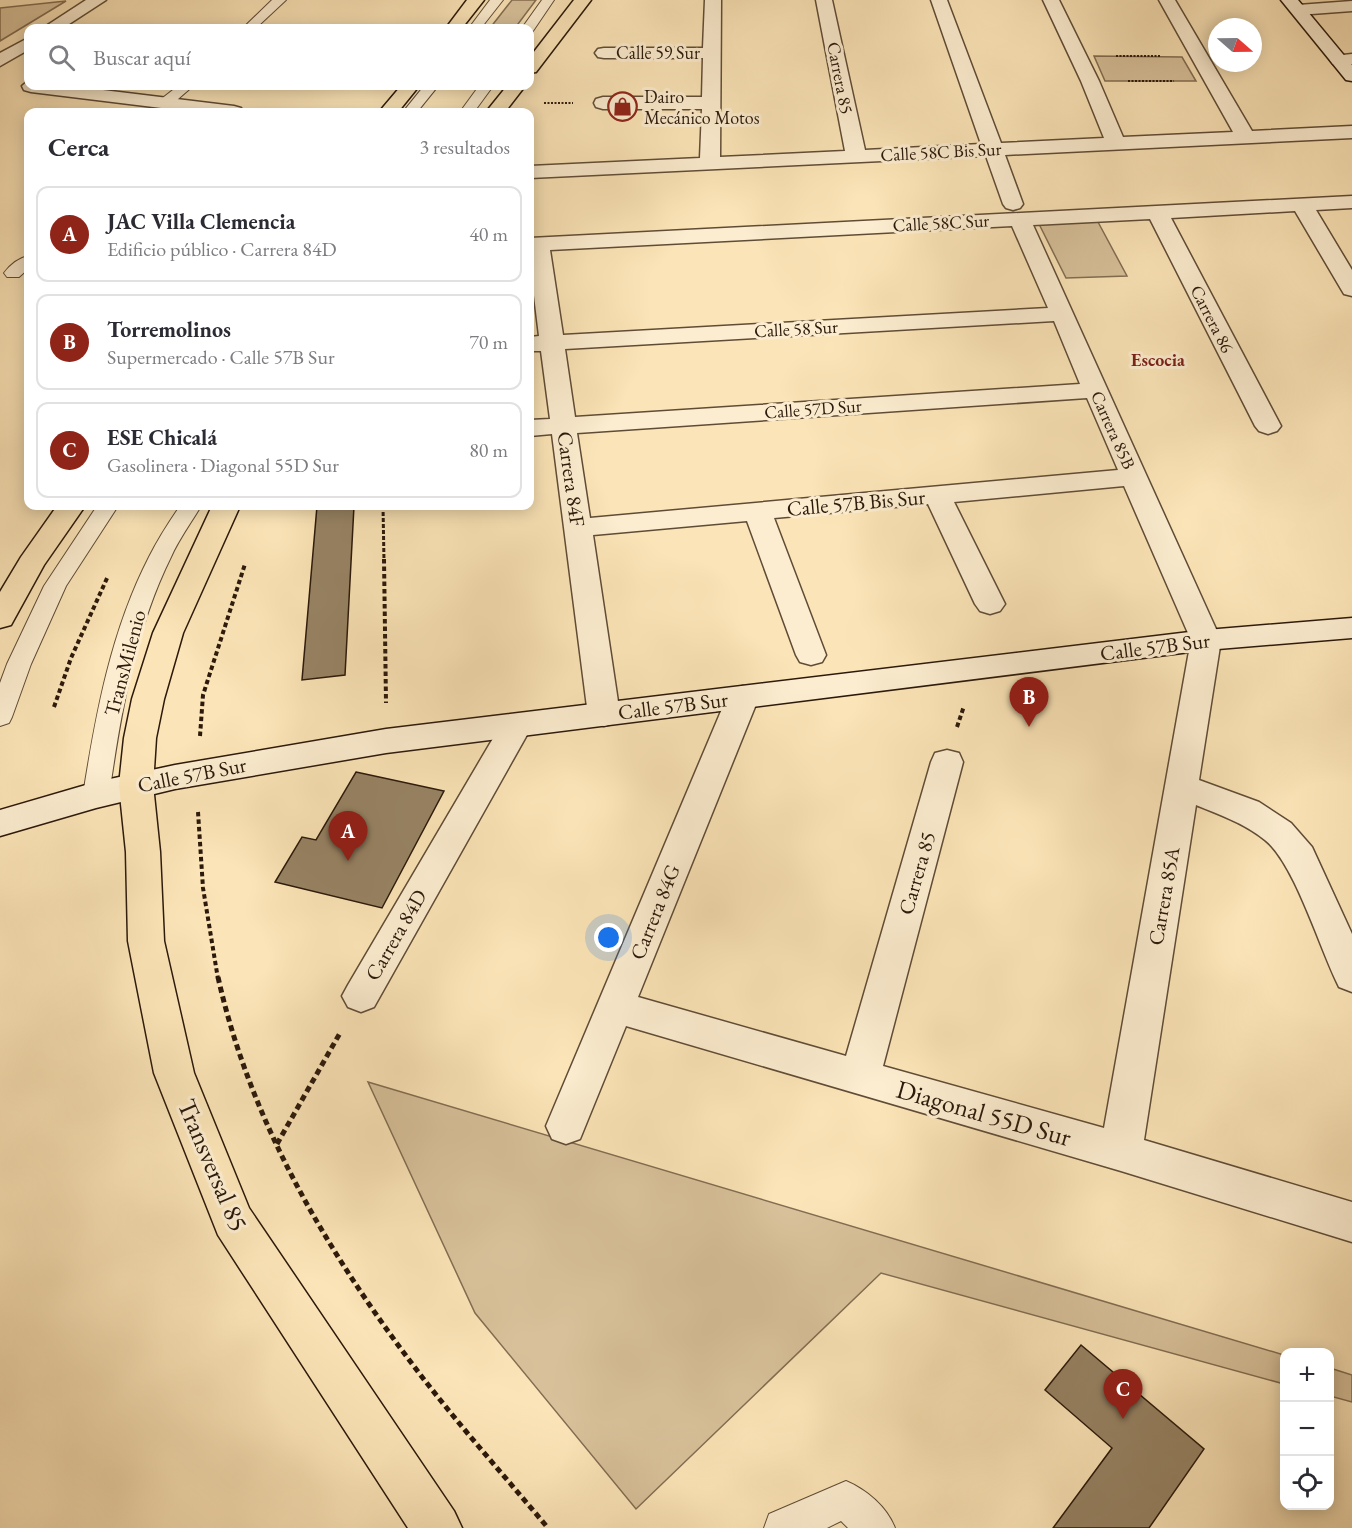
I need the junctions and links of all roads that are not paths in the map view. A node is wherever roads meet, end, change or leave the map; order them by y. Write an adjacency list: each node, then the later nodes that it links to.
1 (98, 0): 15 (street)
2 (280, 0): 16 (lane)
3 (476, 0): 17 (main road)
4 (497, 0): 18 (lane)
5 (548, 0): 19 (lane)
6 (598, 0): 14 (main road)
7 (713, 0): 22 (street)
8 (824, 0): 47 (street, Carrera 85)
9 (939, 0): 46 (street, Carrera 85B)
10 (1051, 0): 45 (street)
11 (1167, 0): 44 (street)
12 (1293, 5): 13 (street); 23 (street)
13 (1352, 6)
14 (577, 7): 25 (main road)
15 (59, 24)
16 (253, 24)
17 (457, 24)
18 (478, 24)
19 (531, 24)
20 (24, 46): 24 (street)
21 (604, 52): 22 (street, Calle 59 Sur)
22 (712, 53): 37 (street)
23 (1345, 59): 26 (street)
24 (0, 61)
25 (534, 63)
26 (1352, 76)
27 (9, 83): 28 (street)
28 (24, 84)
29 (68, 90): 35 (street)
30 (181, 90): 35 (lane)
31 (407, 90): 39 (main road)
32 (428, 90): 40 (lane)
33 (483, 90): 41 (lane)
34 (513, 90): 42 (main road)
35 (165, 103): 38 (street)
36 (603, 103): 37 (street)
37 (711, 103): 48 (street)
38 (199, 108)
39 (391, 108)
40 (413, 108)
41 (469, 108)
42 (498, 108)
43 (1352, 132): 44 (street, Calle 58C Bis Sur)
44 (1246, 137): 45 (street, Calle 58C Bis Sur)
45 (1116, 144): 46 (street, Calle 58C Bis Sur)
46 (993, 150): 47 (street, Calle 58C Bis Sur); 52 (street, Carrera 85B)
47 (856, 156): 48 (street, Calle 58C Bis Sur)
48 (710, 163): 49 (street, Calle 58C Bis Sur)
49 (534, 172)
50 (1352, 202): 51 (street, Calle 58C Sur)
51 (1302, 205): 53 (street, Calle 58C Sur); 57 (street)
52 (1017, 211): 53 (street, Calle 58C Sur); 54 (street, Calle 58C Sur); 58 (street, Carrera 85B)
53 (1157, 212): 62 (street, Carrera 86)
54 (534, 244): 59 (street, Carrera 84F)
55 (24, 264): 56 (lane)
56 (13, 273)
57 (1352, 289)
58 (1062, 314): 59 (street, Calle 58 Sur); 60 (street, Carrera 85B)
59 (541, 344): 61 (street, Carrera 84F)
60 (1096, 390): 61 (street, Calle 57D Sur); 64 (street, Carrera 85B)
61 (563, 426): 63 (street, Calle 57D Sur); 71 (street, Carrera 84F)
62 (1268, 426)
63 (534, 428)
64 (1134, 477): 65 (street, Calle 57B Bis Sur); 75 (street, Carrera 85B)
65 (937, 495): 70 (street, Calle 57B Bis Sur); 72 (street)
66 (68, 510): 73 (main road)
67 (104, 510): 79 (lane)
68 (188, 510): 84 (lane, TransMilenio)
69 (224, 510): 82 (main road, Transversal 85)
70 (758, 512): 71 (street, Calle 57B Bis Sur); 76 (street)
71 (578, 528): 78 (street, Carrera 84F)
72 (990, 604)
73 (0, 618)
74 (1352, 628): 75 (street, Calle 57B Sur)
75 (1206, 640): 77 (street, Calle 57B Sur); 83 (street, Carrera 85A)
76 (811, 655)
77 (744, 698): 78 (street, Calle 57B Sur); 88 (street, Carrera 84G)
78 (604, 715): 80 (street, Calle 57B Sur)
79 (0, 717)
80 (516, 726): 82 (street, Calle 57B Sur); 87 (street, Carrera 84D)
81 (947, 762): 89 (street, Carrera 85)
82 (136, 785): 84 (street, Calle 57B Sur); 93 (main road, Transversal 85)
83 (1182, 787): 86 (street); 91 (street, Carrera 85A)
84 (96, 795): 85 (street, Calle 57B Sur)
85 (0, 823)
86 (1352, 976)
87 (361, 996)
88 (616, 1007): 89 (street, Diagonal 55D Sur); 90 (street, Carrera 84G)
89 (860, 1078): 91 (street, Diagonal 55D Sur)
90 (566, 1126)
91 (1121, 1152): 92 (street, Diagonal 55D Sur)
92 (1352, 1222)
93 (437, 1528)
94 (783, 1528): 95 (lane)
95 (876, 1528)

